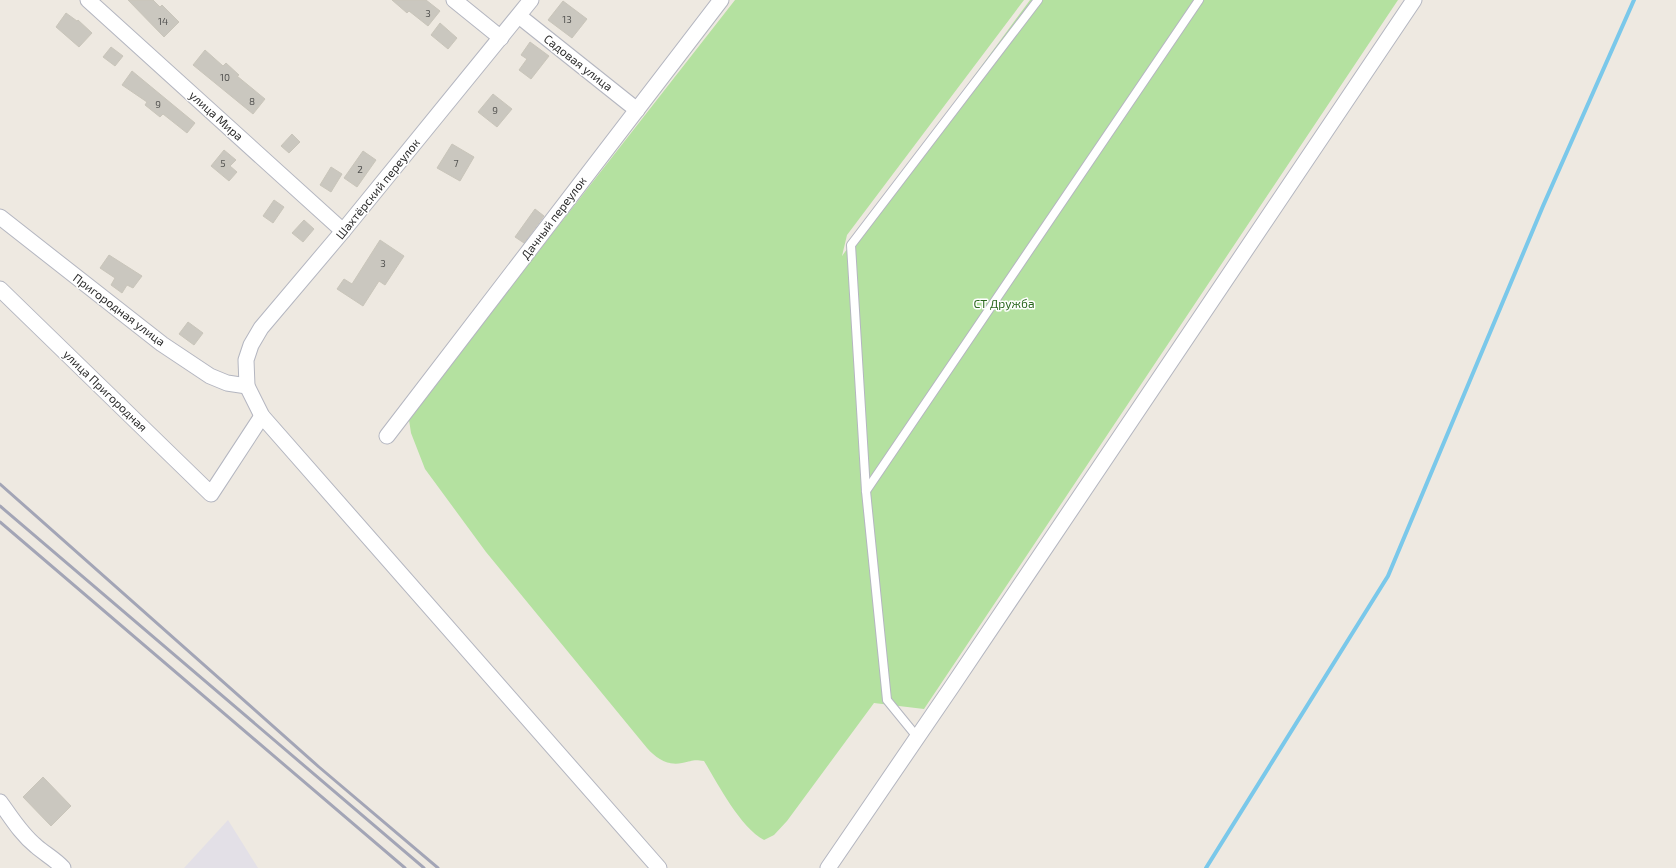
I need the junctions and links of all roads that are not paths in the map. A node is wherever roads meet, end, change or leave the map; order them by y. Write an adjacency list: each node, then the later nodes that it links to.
1 (88, 0): 12 (street, улица Мира)
2 (454, 0): 9 (street)
3 (531, 0): 8 (street, Шахтёрский переулок)
4 (721, 0): 10 (street, Дачный переулок)
5 (1038, 0): 17 (lane)
6 (1199, 0): 17 (lane)
7 (1414, 0): 18 (street)
8 (519, 16): 9 (street, Шахтёрский переулок); 10 (street, Садовая улица)
9 (501, 38): 12 (street, Шахтёрский переулок)
10 (637, 110): 16 (street, Дачный переулок)
11 (2, 224): 14 (street, Пригородная улица)
12 (344, 231): 14 (street, Шахтёрский переулок)
13 (0, 289): 15 (street, улица Пригородная)
14 (246, 386): 15 (street)
15 (262, 416): 21 (street)
16 (386, 436)
17 (866, 491): 18 (lane)
18 (918, 738): 22 (street)
19 (0, 802): 20 (street)
20 (63, 868)
21 (659, 868)
22 (828, 868)

